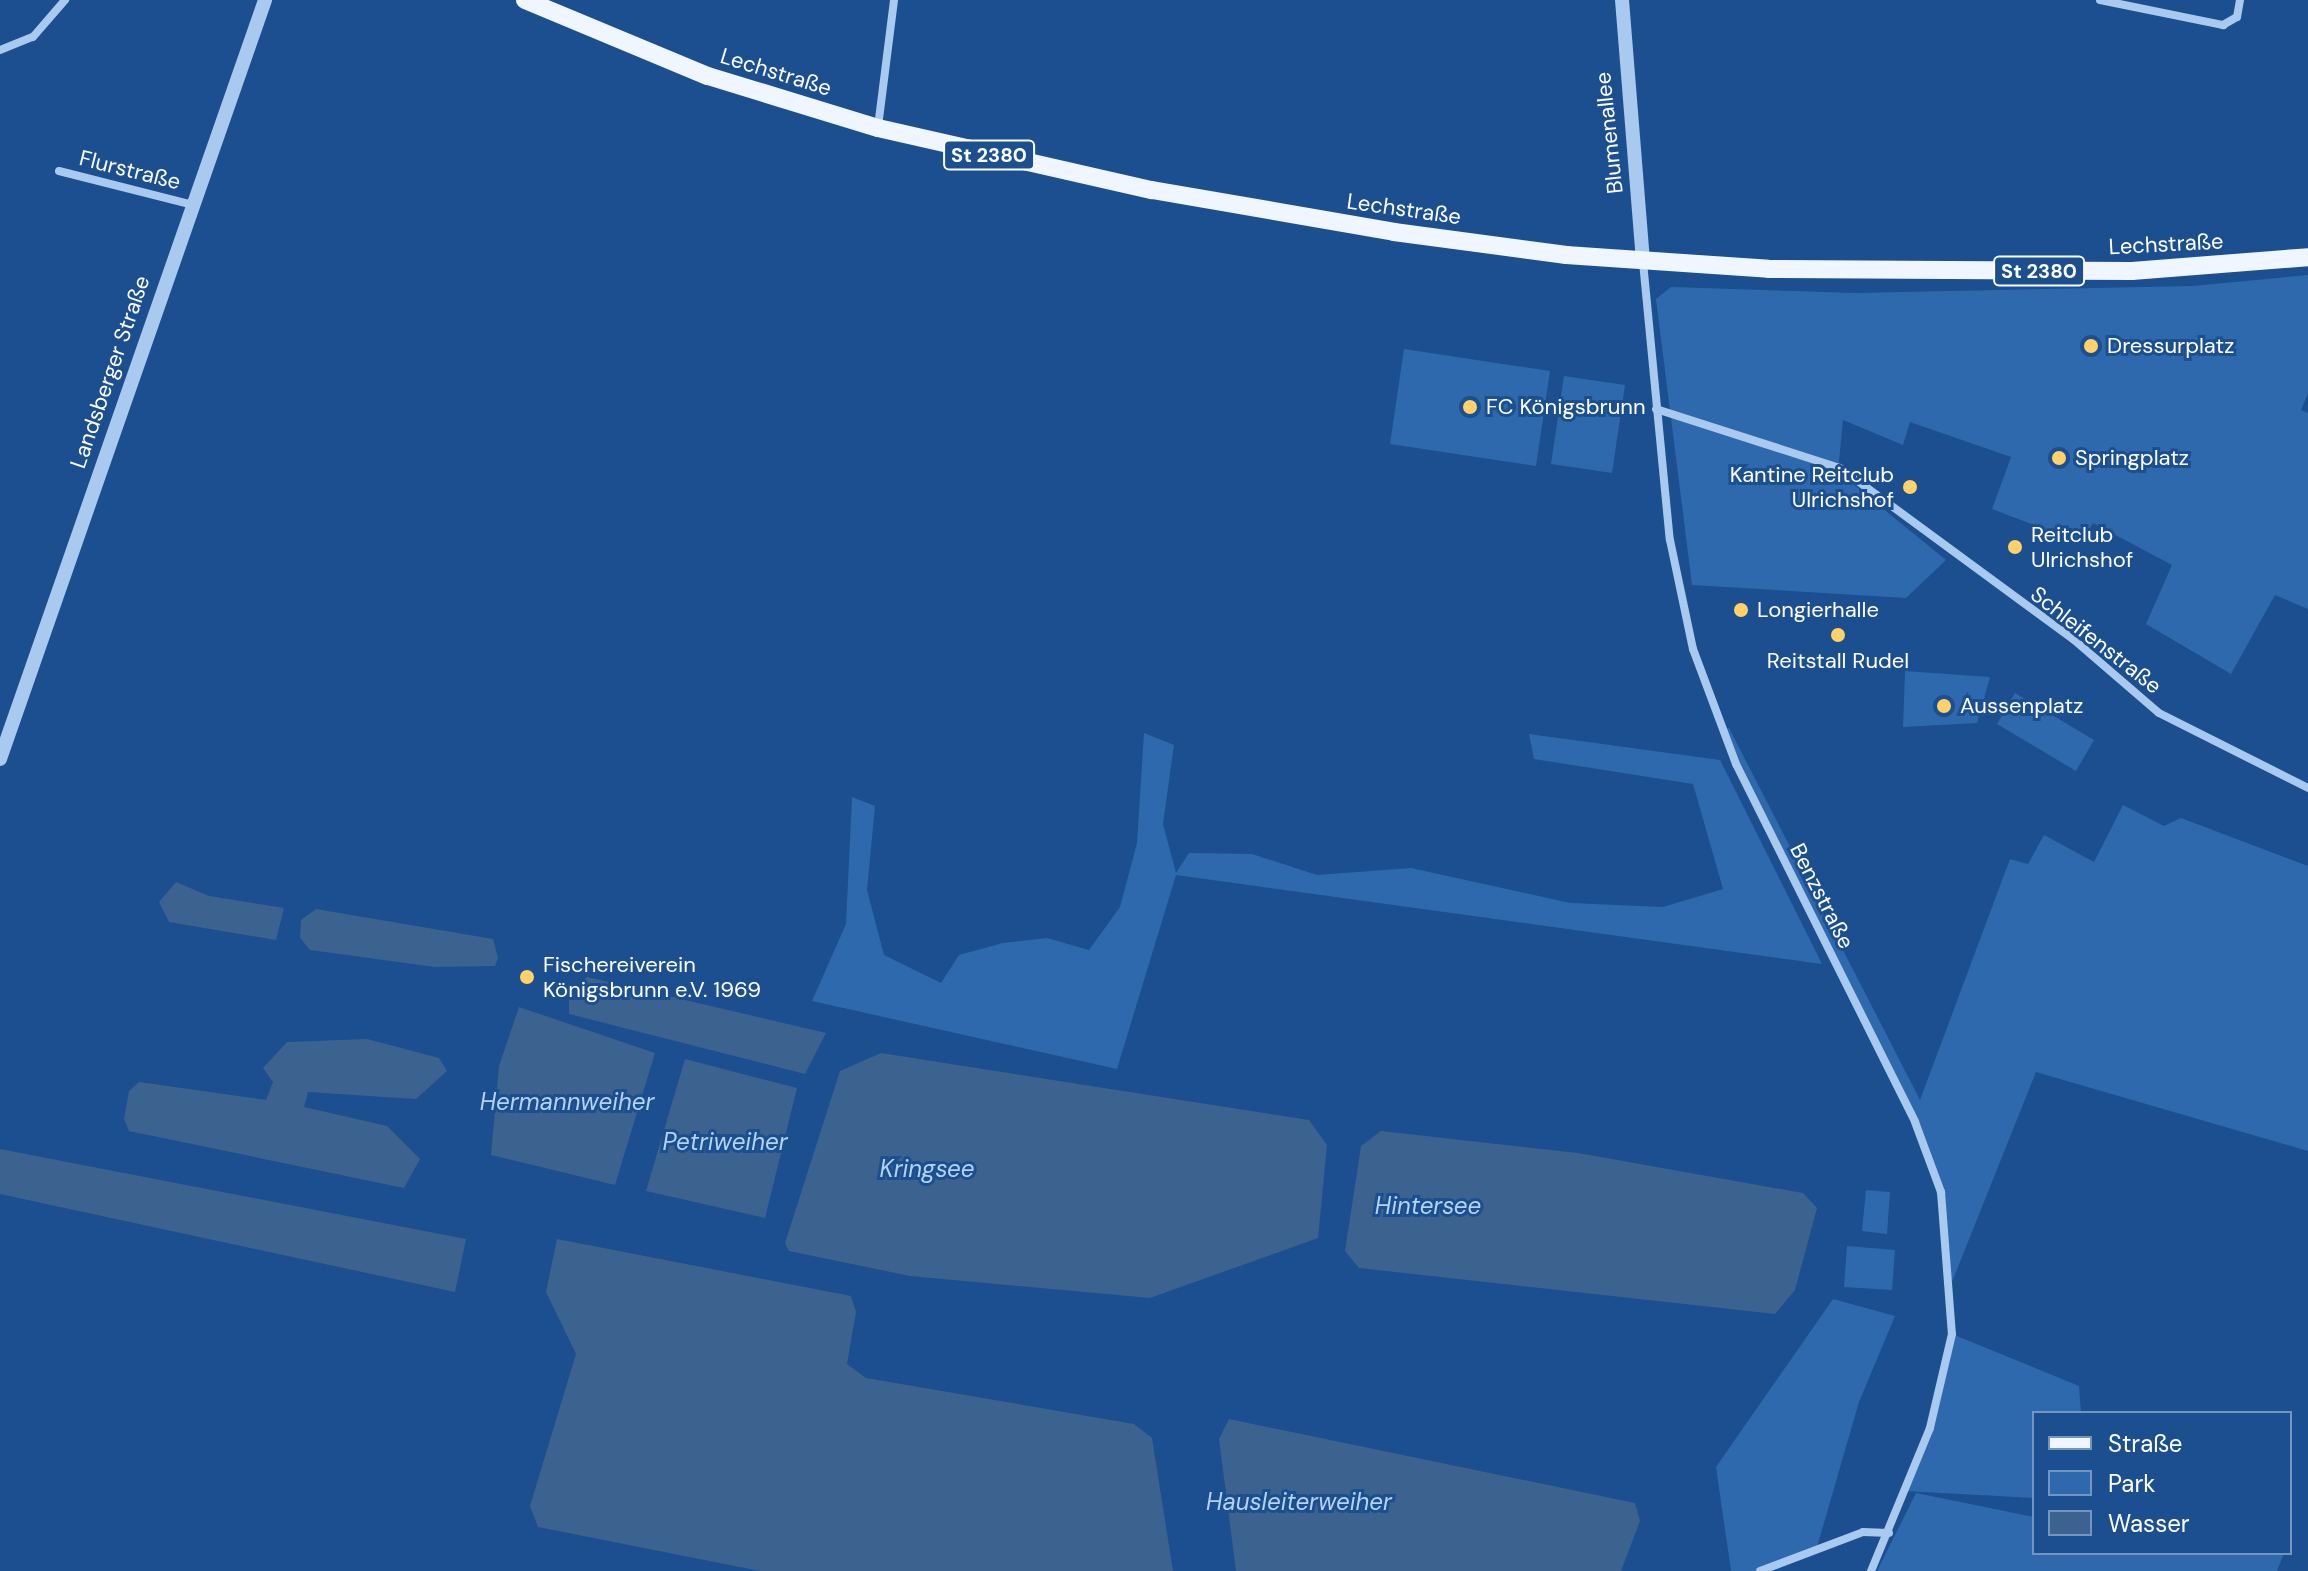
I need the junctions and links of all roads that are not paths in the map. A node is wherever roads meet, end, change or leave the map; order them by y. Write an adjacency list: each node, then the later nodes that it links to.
1 (65, 0): 8 (street)
2 (265, 0): 11 (street, Landsberger Straße)
3 (525, 0): 9 (main road, Lechstraße / St 2380)
4 (894, 0): 9 (street)
5 (1622, 0): 13 (street, Blumenallee)
6 (2100, 0): 7 (street)
7 (2240, 0)
8 (0, 50)
9 (878, 128): 13 (main road, Lechstraße / St 2380)
10 (59, 171): 11 (street, Flurstraße)
11 (193, 205): 15 (street, Landsberger Straße)
12 (2308, 257): 13 (main road, Lechstraße / St 2380)
13 (1643, 262): 14 (street, Benzstraße)
14 (1656, 409): 16 (street, Schleifenstraße); 17 (street, Benzstraße)
15 (0, 759)
16 (2308, 788)
17 (1889, 1533): 18 (street); 19 (street, Benzstraße)
18 (1760, 1571)
19 (1871, 1571)

